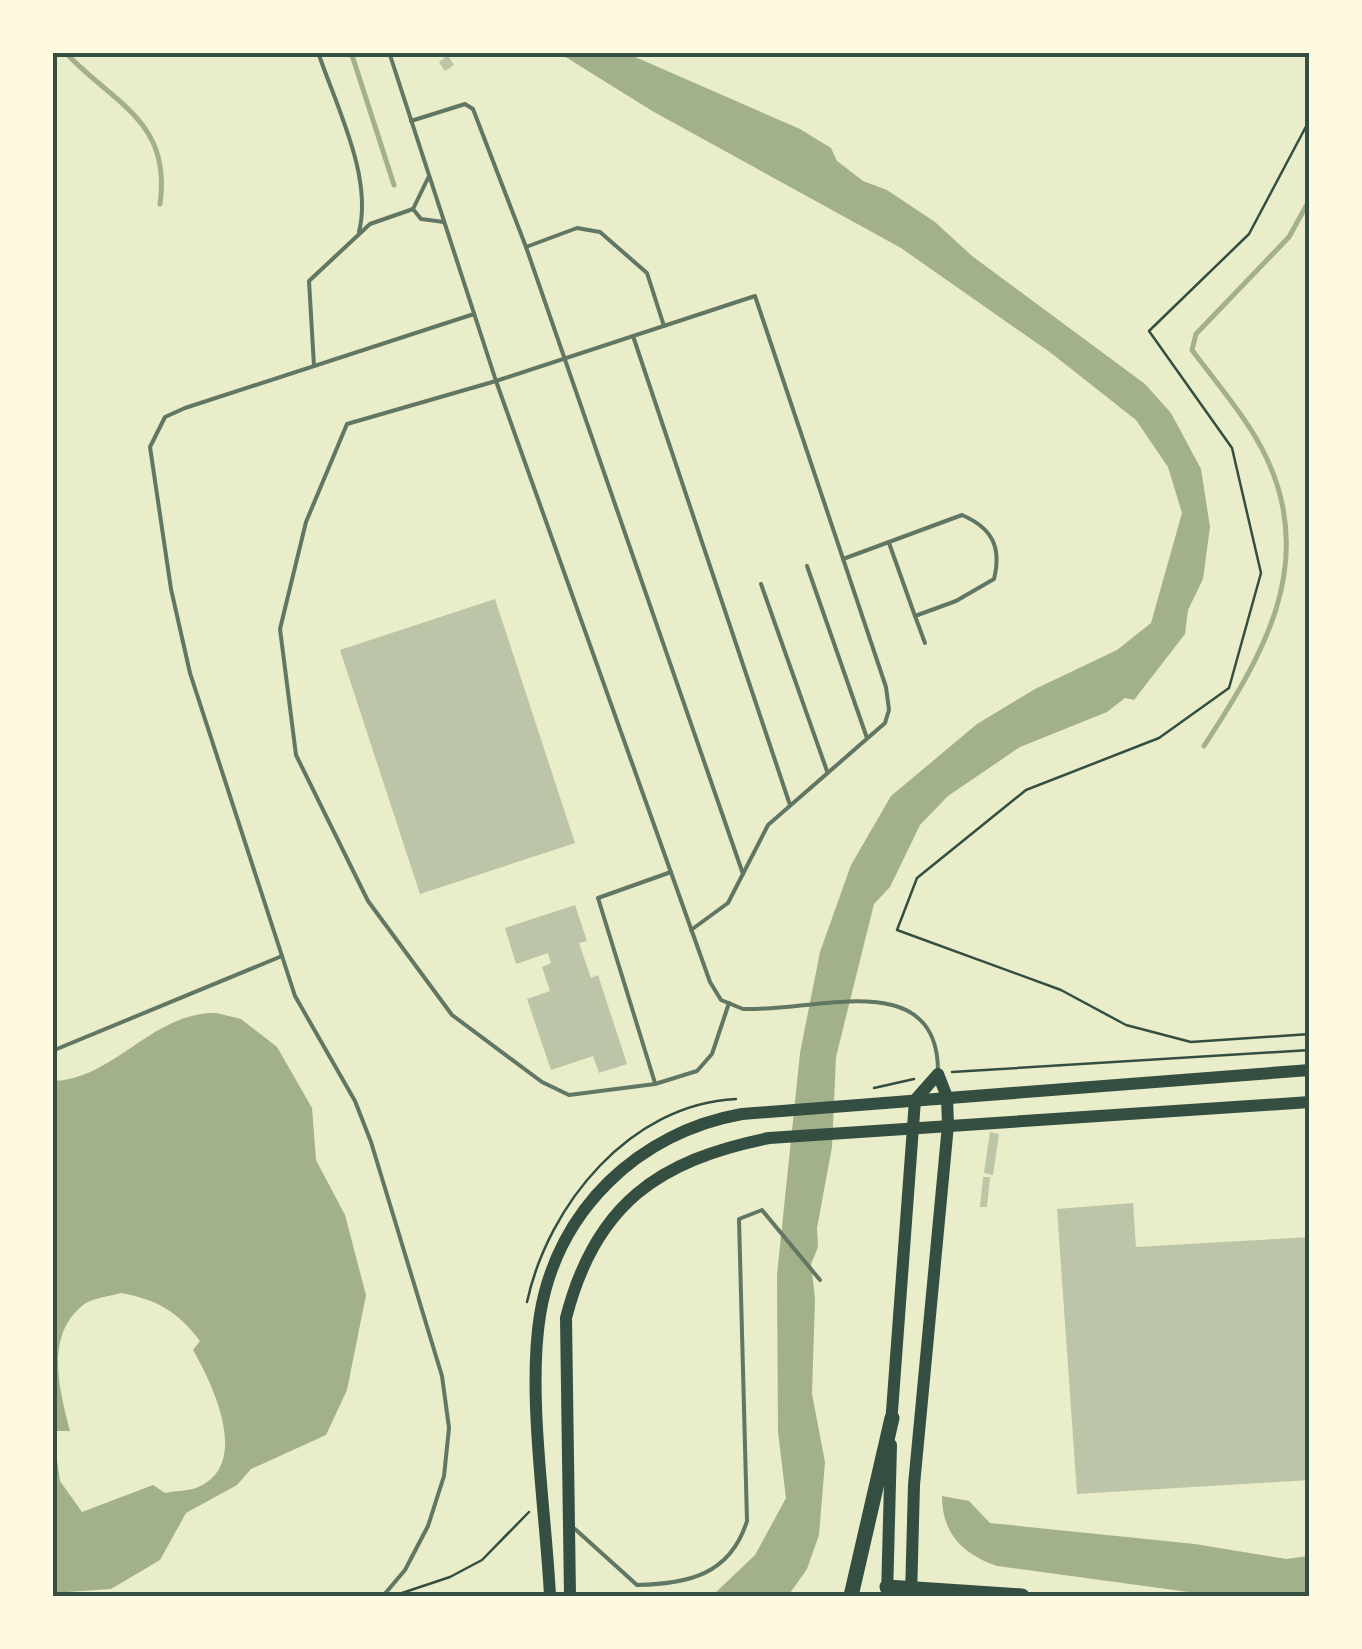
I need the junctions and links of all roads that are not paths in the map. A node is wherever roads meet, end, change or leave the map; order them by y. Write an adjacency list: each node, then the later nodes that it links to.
1 (318, 52): 7 (lane)
2 (389, 52): 3 (lane)
3 (411, 121): 4 (lane); 8 (lane)
4 (429, 176): 5 (lane); 6 (lane)
5 (413, 209): 6 (lane); 7 (lane)
6 (444, 222): 9 (lane)
7 (359, 232): 13 (lane)
8 (526, 247): 10 (lane); 12 (lane)
9 (474, 314): 13 (lane); 14 (lane)
10 (664, 326): 11 (lane); 16 (lane)
11 (632, 336): 12 (lane); 23 (lane)
12 (562, 360): 14 (lane); 25 (lane)
13 (314, 366): 27 (lane)
14 (496, 381): 24 (lane); 32 (lane)
15 (889, 542): 16 (lane); 19 (lane); 19 (lane)
16 (843, 559): 21 (lane)
17 (807, 566): 21 (lane)
18 (761, 584): 22 (lane)
19 (915, 616): 20 (lane)
20 (925, 644)
21 (867, 738): 22 (lane)
22 (828, 771): 23 (lane)
23 (790, 805): 25 (lane)
24 (671, 872): 26 (lane); 32 (lane)
25 (743, 874): 26 (lane)
26 (691, 930): 28 (lane)
27 (282, 956): 29 (lane); 45 (lane)
28 (730, 1003): 31 (lane); 32 (lane)
29 (52, 1050)
30 (1310, 1070): 33 (main road)
31 (938, 1074): 33 (main road); 34 (main road)
32 (655, 1084)
33 (947, 1097): 34 (main road); 36 (main road)
34 (915, 1100): 37 (main road); 39 (main road)
35 (1310, 1102): 36 (main road)
36 (948, 1125): 37 (main road); 44 (main road)
37 (912, 1128): 40 (main road); 41 (main road)
38 (820, 1280): 42 (lane)
39 (538, 1334): 40 (main road); 46 (main road)
40 (564, 1337): 42 (main road)
41 (892, 1418): 43 (main road); 48 (highway)
42 (568, 1524): 47 (main road)
43 (887, 1592): 44 (highway)
44 (911, 1592): 49 (highway)
45 (383, 1596)
46 (550, 1596)
47 (570, 1596)
48 (851, 1596)
49 (1022, 1596)

